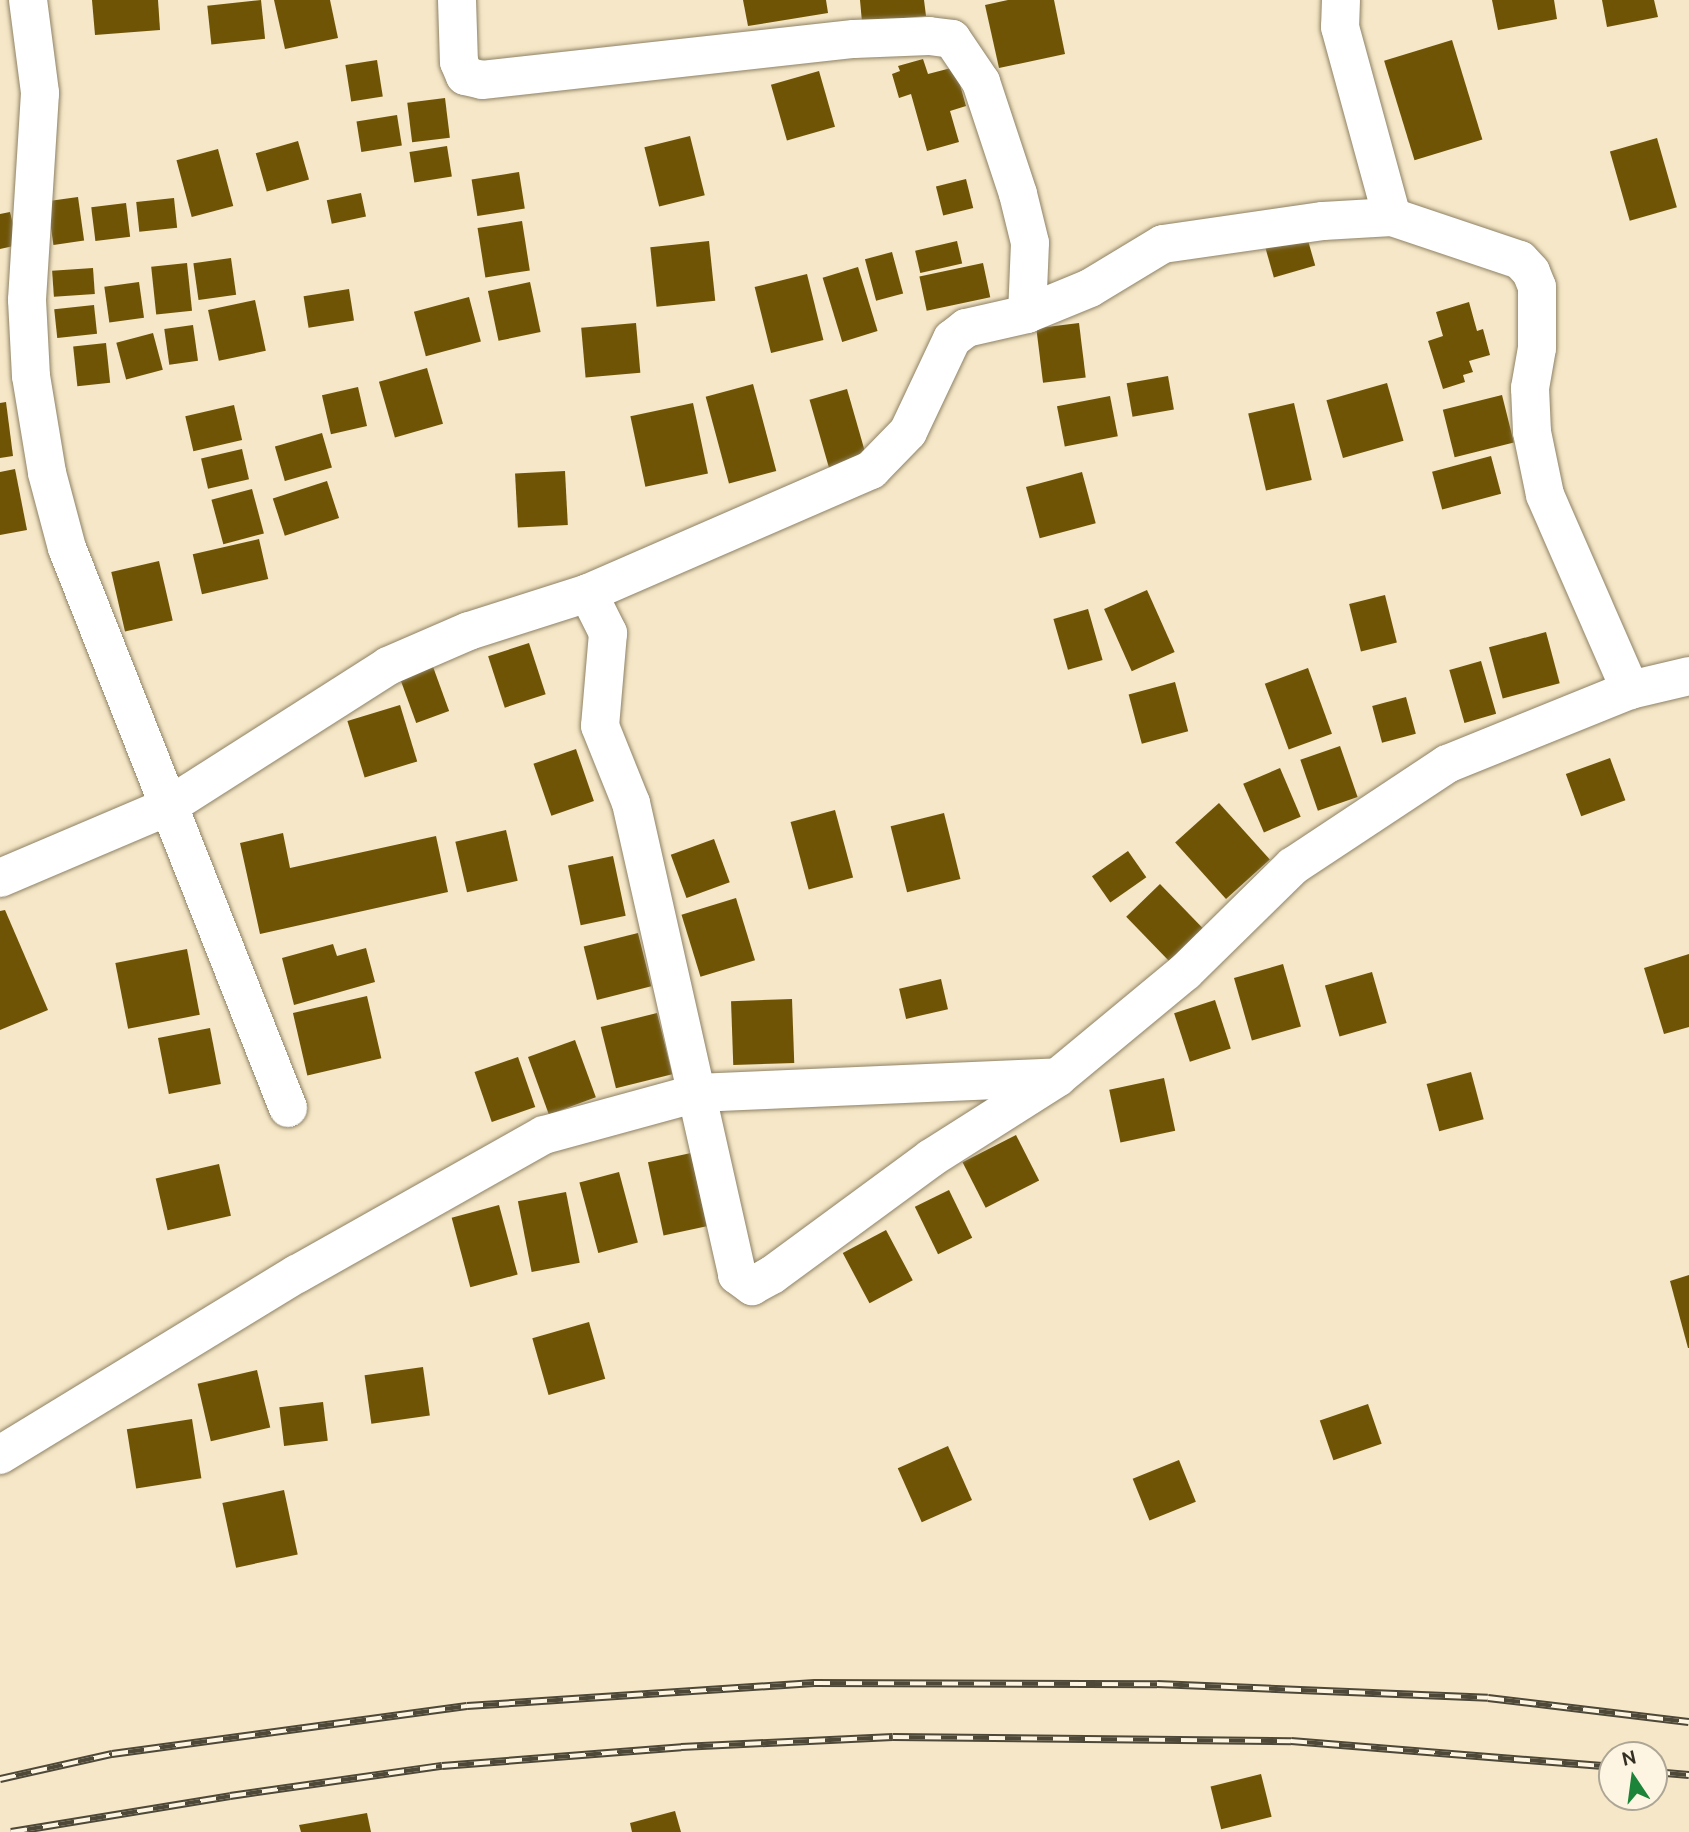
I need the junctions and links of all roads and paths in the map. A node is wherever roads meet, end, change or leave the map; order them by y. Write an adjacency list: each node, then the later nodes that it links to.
1 (28, 0): 9 (street)
2 (457, 0): 5 (street)
3 (1342, 0): 4 (street)
4 (1392, 216): 5 (street); 8 (street)
5 (1027, 314): 6 (street)
6 (588, 593): 9 (street); 12 (street)
7 (1689, 676): 8 (street)
8 (1630, 690): 11 (street)
9 (167, 807): 10 (street); 13 (street)
10 (0, 878)
11 (1058, 1077): 12 (street); 12 (street)
12 (698, 1093): 14 (street)
13 (288, 1108)
14 (0, 1455)

